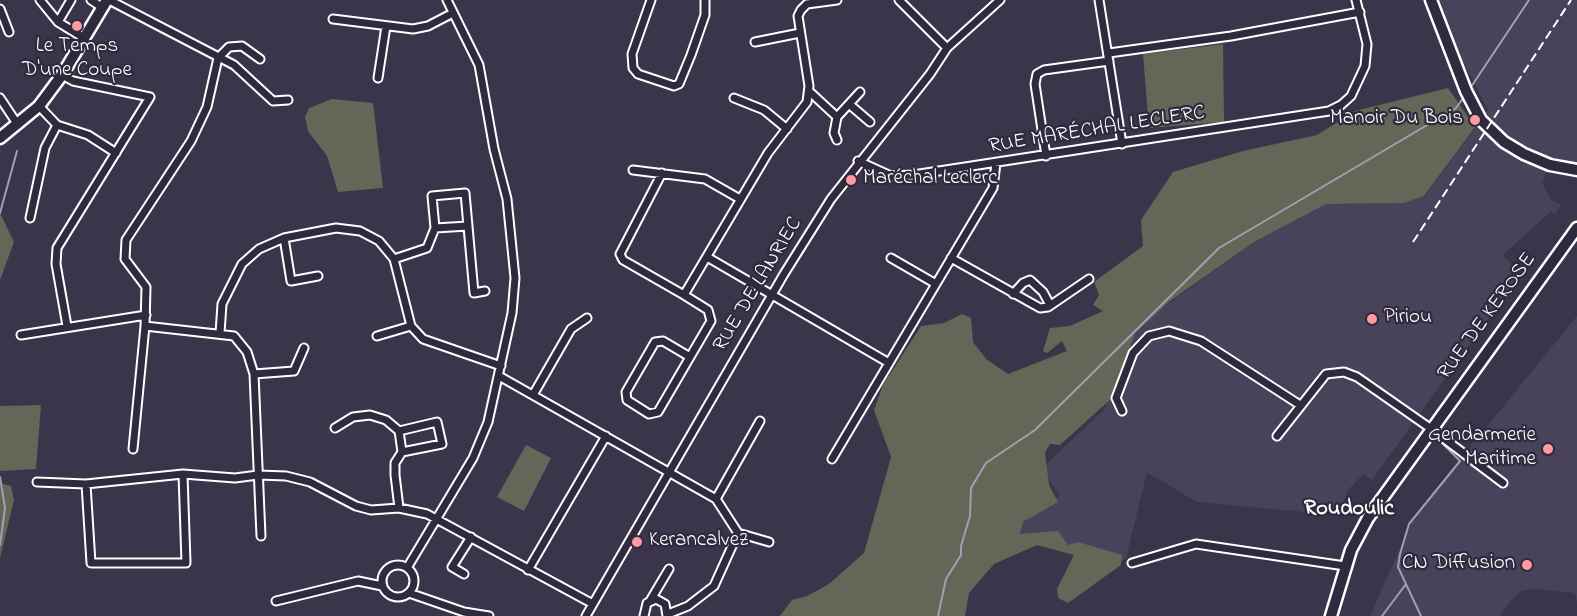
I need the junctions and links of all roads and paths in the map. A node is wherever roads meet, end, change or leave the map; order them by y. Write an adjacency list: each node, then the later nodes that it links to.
1 (40, 0): 18 (street)
2 (71, 0): 18 (street)
3 (91, 0): 13 (street)
4 (448, 0): 16 (street)
5 (651, 0): 6 (street)
6 (705, 0)
7 (837, 0): 21 (street)
8 (899, 0): 24 (street)
9 (1000, 0): 24 (street, RUE DE LANRIEC)
10 (1099, 0): 25 (street)
11 (1356, 0): 15 (street)
12 (1431, 0): 50 (street)
13 (106, 2): 22 (street); 26 (street)
14 (0, 9): 20 (street)
15 (1360, 12): 25 (street); 44 (street, RUE MARÉCHAL LECLERC)
16 (453, 13): 19 (street); 81 (street)
17 (333, 20): 19 (street)
18 (58, 22): 22 (street)
19 (386, 26): 29 (street)
20 (9, 32)
21 (800, 33): 23 (street); 31 (street)
22 (84, 38): 28 (street)
23 (755, 42)
24 (947, 48): 47 (street, RUE DE LANRIEC)
25 (1109, 57): 44 (street); 46 (street)
26 (219, 58): 27 (street); 34 (street); 70 (street)
27 (260, 59)
28 (62, 75): 36 (street); 45 (street)
29 (378, 78)
30 (860, 92): 35 (street)
31 (810, 93): 37 (street); 41 (street)
32 (0, 98): 39 (street)
33 (734, 98): 41 (street)
34 (288, 100)
35 (849, 104): 37 (street); 38 (street)
36 (39, 106): 39 (street); 40 (street)
37 (837, 117): 43 (street)
38 (870, 122)
39 (18, 125): 42 (street)
40 (57, 125): 45 (street); 53 (street)
41 (787, 129): 52 (street)
42 (0, 138)
43 (837, 141)
44 (1122, 144): 46 (street, RUE MARÉCHAL LECLERC)
45 (116, 153): 72 (street)
46 (1046, 156): 48 (street, RUE MARÉCHAL LECLERC)
47 (858, 161): 48 (street, RUE MARÉCHAL LECLERC); 66 (street, RUE DE LANRIEC)
48 (996, 163): 60 (street)
49 (633, 170): 51 (street)
50 (1577, 170)
51 (662, 173): 52 (street); 68 (street)
52 (740, 199): 58 (street)
53 (30, 218)
54 (468, 226): 55 (street); 55 (street); 65 (street)
55 (435, 228): 61 (street)
56 (1577, 228): 89 (street, RUE DE KEROSE)
57 (284, 238): 61 (street); 62 (street); 75 (street)
58 (707, 257): 66 (street); 68 (street)
59 (891, 258): 64 (street)
60 (951, 258): 64 (street); 67 (street)
61 (394, 259): 74 (street)
62 (318, 276)
63 (1089, 279): 69 (street)
64 (936, 284): 80 (street)
65 (485, 291)
66 (772, 294): 80 (street); 96 (street, RUE DE LANRIEC)
67 (1013, 294): 69 (street); 69 (street)
68 (684, 295): 79 (street)
69 (1050, 305)
70 (146, 315): 72 (street); 73 (street)
71 (586, 318): 84 (street)
72 (67, 326): 76 (street)
73 (145, 326): 75 (street); 93 (street)
74 (411, 326): 77 (street); 81 (street)
75 (220, 333): 82 (street)
76 (21, 335)
77 (377, 336)
78 (304, 348): 82 (street)
79 (690, 357): 79 (street)
80 (889, 363): 95 (street)
81 (501, 366): 83 (street)
82 (254, 374): 98 (street)
83 (499, 376): 84 (street); 104 (street)
84 (533, 395): 91 (street)
85 (1300, 405): 86 (street); 89 (street); 92 (street)
86 (1122, 411)
87 (760, 421): 102 (street)
88 (335, 428): 90 (street)
89 (1430, 428): 100 (street); 110 (street, RUE DE KEROSE)
90 (399, 431): 94 (street); 94 (street)
91 (606, 436): 96 (street); 113 (street)
92 (1277, 436)
93 (133, 449)
94 (402, 452): 103 (street)
95 (832, 459)
96 (669, 473): 102 (street); 119 (street, RUE DE LANRIEC)
97 (183, 474): 98 (street); 101 (street); 101 (street)
98 (258, 475): 103 (street); 106 (street)
99 (37, 482): 101 (street)
100 (1503, 483)
101 (86, 484)
102 (716, 499): 105 (street)
103 (399, 508): 104 (street)
104 (438, 519): 107 (street); 111 (street)
105 (738, 533): 108 (street); 120 (street)
106 (261, 536)
107 (471, 537): 113 (street); 114 (street)
108 (769, 542)
109 (1132, 563): 110 (street)
110 (1345, 566): 124 (street, RUE DE KEROSE)
111 (407, 568): 115 (street); 116 (street)
112 (669, 569): 118 (street)
113 (528, 570): 119 (street)
114 (464, 574)
115 (382, 586): 116 (street); 117 (street)
116 (409, 593): 121 (street)
117 (276, 601)
118 (650, 601): 120 (street); 123 (street)
119 (593, 604): 122 (street, RUE DE LANRIEC)
120 (667, 615)
121 (489, 616)
122 (586, 616)
123 (644, 616)
124 (1331, 616)

